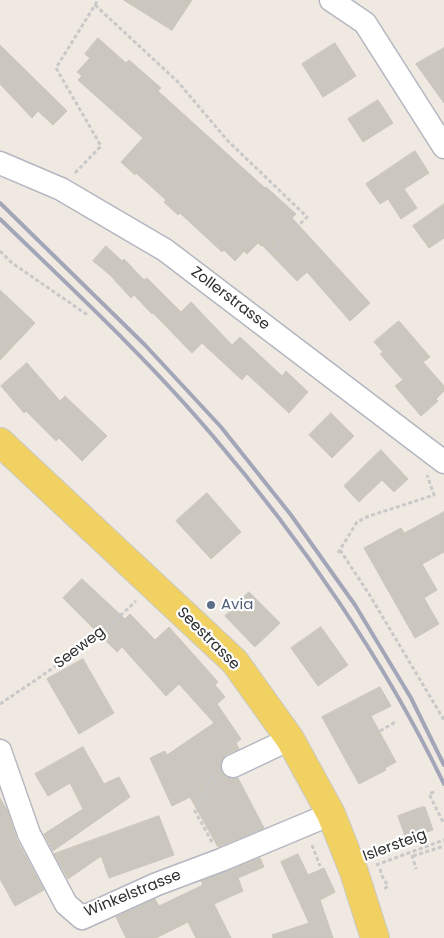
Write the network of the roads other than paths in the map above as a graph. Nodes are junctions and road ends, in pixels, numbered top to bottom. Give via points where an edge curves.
1 (331, 0) edge
2 (444, 147) edge
3 (0, 163) edge
4 (0, 442) edge
5 (442, 461) edge
6 (290, 740) junction
7 (0, 751) edge
8 (234, 766) road end
9 (331, 814) junction
10 (375, 938) edge

1 - 2 street via 365,23
3 - 5 street, Zollerstrasse via 62,189 165,250
4 - 6 main road, Seestrasse via 235,662
6 - 8 street
6 - 9 main road, Seestrasse
7 - 9 street, Winkelstrasse via 29,834 66,904 82,918
9 - 10 main road, Seestrasse

